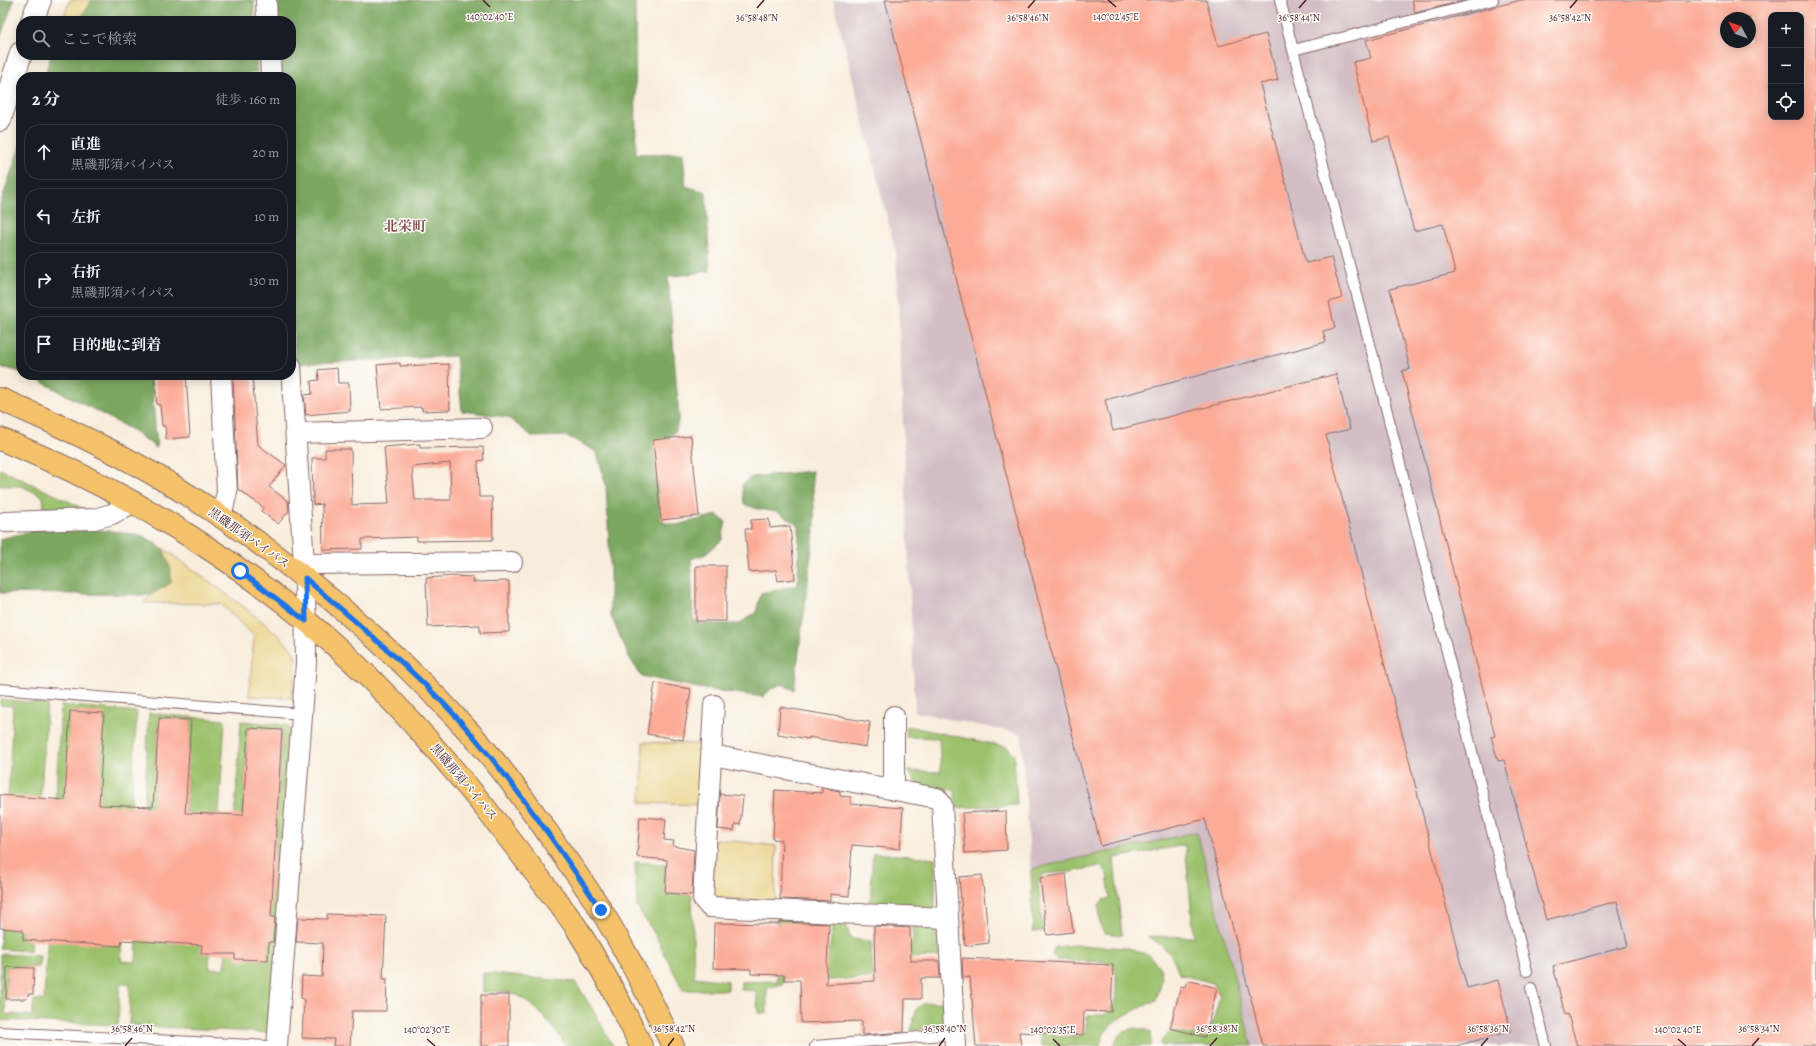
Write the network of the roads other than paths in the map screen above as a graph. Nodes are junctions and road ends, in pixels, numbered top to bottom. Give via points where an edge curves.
1 (40, 0) edge
2 (266, 0) edge
3 (1280, 0) edge
4 (1493, 0) edge
5 (34, 16) edge
6 (268, 16) edge
7 (1293, 50) junction
8 (19, 60) edge
9 (270, 60) edge
10 (271, 72) edge
11 (0, 120) edge
12 (221, 380) edge
13 (292, 380) edge
14 (0, 399) edge
15 (482, 428) dead end
16 (296, 433) junction
17 (0, 440) edge
18 (134, 502) junction
19 (221, 517) junction
20 (5, 522) dead end
21 (512, 562) dead end
22 (305, 571) junction
23 (306, 621) junction
24 (0, 689) edge
25 (714, 705) dead end
26 (302, 714) junction
27 (894, 716) dead end
28 (712, 755) junction
29 (894, 790) junction
30 (947, 918) junction
31 (1527, 971) dead end
32 (1531, 988) dead end
33 (0, 1032) edge
34 (955, 1040) edge
35 (269, 1046) edge
36 (277, 1046) edge
37 (641, 1046) edge
38 (673, 1046) edge
39 (815, 1046) edge
40 (1546, 1046) edge

1 - 5 street
2 - 6 street
3 - 7 lane
4 - 7 lane
7 - 31 lane via 1373,356
8 - 11 street
9 - 10 street
12 - 19 street via 227,492
13 - 16 street
14 - 19 main road, 黒磯那須バイパス via 120,456 179,489
15 - 16 street
16 - 22 street
17 - 18 main road, 黒磯那須バイパス
18 - 20 street via 112,514 94,519
18 - 23 main road, 黒磯那須バイパス via 205,546
19 - 22 main road, 黒磯那須バイパス
21 - 22 street
22 - 23 street
22 - 38 main road, 黒磯那須バイパス via 432,693 475,738 526,802 601,910 650,998
23 - 26 street
23 - 37 main road, 黒磯那須バイパス via 398,706 439,751 502,829 575,926 625,1012
24 - 26 lane
25 - 28 street
26 - 36 street
27 - 29 street
28 - 29 street
28 - 30 street via 703,899 710,907
29 - 30 street via 937,798 942,806
30 - 34 street
32 - 40 lane
33 - 35 lane
34 - 39 lane

